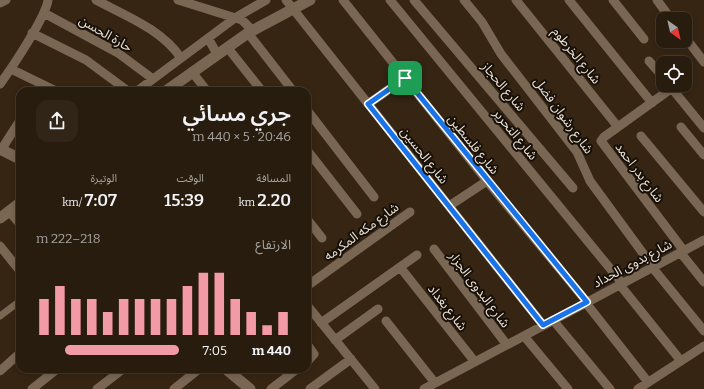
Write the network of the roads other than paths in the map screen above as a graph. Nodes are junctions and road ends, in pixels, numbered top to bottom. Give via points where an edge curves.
1 (6, 0) edge
2 (48, 0) edge
3 (96, 0) edge
4 (178, 0) edge
5 (266, 0) edge
6 (286, 0) edge
7 (310, 0) edge
8 (342, 0) edge
9 (390, 0) edge
10 (414, 0) edge
11 (464, 0) edge
12 (516, 0) edge
13 (569, 0) edge
14 (613, 0) edge
15 (657, 0) edge
16 (0, 2) edge
17 (293, 9) junction
18 (666, 12) edge
19 (44, 13) junction
20 (235, 18) junction
21 (250, 32) junction
22 (32, 33) junction
23 (208, 38) junction
24 (644, 39) dead end
25 (692, 46) edge
26 (227, 47) junction
27 (217, 54) junction
28 (181, 58) junction
29 (649, 60) dead end
30 (704, 62) edge
31 (11, 69) junction
32 (656, 69) edge
33 (192, 72) junction
34 (405, 78) junction
35 (153, 79) junction
36 (0, 84) edge
37 (48, 87) edge
38 (123, 87) edge
39 (142, 87) edge
40 (171, 87) edge
41 (204, 87) edge
42 (259, 87) edge
43 (290, 87) edge
44 (664, 92) edge
45 (674, 92) edge
46 (652, 103) junction
47 (368, 104) junction
48 (311, 115) edge
49 (16, 126) edge
50 (618, 127) junction
51 (680, 127) dead end
52 (704, 128) edge
53 (641, 136) dead end
54 (0, 149) edge
55 (704, 154) edge
56 (311, 155) edge
57 (16, 157) edge
58 (487, 181) junction
59 (573, 188) dead end
60 (374, 197) dead end
61 (16, 206) edge
62 (449, 206) junction
63 (9, 211) junction
64 (410, 212) dead end
65 (704, 212) edge
66 (357, 214) dead end
67 (0, 218) edge
68 (16, 219) edge
69 (311, 224) edge
70 (322, 238) dead end
71 (704, 240) edge
72 (0, 246) edge
73 (434, 249) dead end
74 (682, 252) junction
75 (417, 255) dead end
76 (16, 266) edge
77 (400, 267) junction
78 (653, 267) junction
79 (704, 282) edge
80 (311, 283) edge
81 (621, 284) junction
82 (587, 302) junction
83 (16, 304) edge
84 (378, 309) dead end
85 (311, 310) edge
86 (0, 316) edge
87 (554, 320) junction
88 (386, 321) dead end
89 (322, 323) junction
90 (543, 325) junction
91 (704, 331) edge
92 (524, 336) junction
93 (335, 340) junction
94 (507, 345) junction
95 (704, 346) edge
96 (16, 357) edge
97 (351, 359) junction
98 (681, 361) junction
99 (475, 362) junction
100 (0, 371) edge
101 (51, 373) edge
102 (118, 373) edge
103 (194, 373) edge
104 (231, 373) edge
105 (292, 373) edge
106 (648, 382) junction
107 (435, 383) junction
108 (32, 389) edge
109 (97, 389) edge
110 (174, 389) edge
111 (250, 389) edge
112 (270, 389) edge
113 (310, 389) edge
114 (375, 389) edge
115 (424, 389) edge
116 (568, 389) edge
117 (610, 389) edge
118 (638, 389) edge

1 - 16 street
2 - 19 street
3 - 28 street via 155,32 170,44
4 - 20 street
5 - 20 street
6 - 17 street, شارع الحسين
7 - 17 street
8 - 34 street, شارع فلسطين
9 - 81 street, شارع التحرير
10 - 59 street, شارع الحجاز
11 - 78 street, شارع رشوان فضل via 482,22 501,54 577,152 590,181
12 - 50 street, شارع الخرطوم
13 - 46 street
14 - 24 street
15 - 18 street
17 - 21 street
17 - 47 street, شارع الحسين
19 - 22 street
19 - 35 street, حارة الحسن via 112,50
20 - 21 street via 248,24
20 - 23 street
21 - 26 street
21 - 43 street
22 - 31 street
22 - 38 street via 86,60
23 - 27 street
23 - 28 street
25 - 30 street
26 - 27 street
26 - 42 street
27 - 33 street
28 - 35 street
29 - 32 street
31 - 36 street
31 - 37 street
33 - 40 street
33 - 41 street
34 - 47 street
34 - 58 street, شارع فلسطين
35 - 39 street
44 - 46 street, شارع بدر احمد
45 - 52 street
46 - 50 street, شارع بدر احمد
47 - 62 street, شارع الحسين
48 - 60 street
49 - 54 street
50 - 74 street, شارع بدر احمد via 602,139 602,144
51 - 55 street
53 - 65 street
54 - 57 street
56 - 66 street
58 - 62 street
58 - 82 street, شارع فلسطين
61 - 63 street
62 - 90 street, شارع الحسين
63 - 67 street
63 - 68 street
64 - 80 street, شارع مكه المكرمه
69 - 70 street
71 - 74 street, شارع بدوى الحداد
72 - 76 street
73 - 94 street, شارع البدوى الجزار
74 - 78 street, شارع بدوى الحداد
74 - 79 street
75 - 77 street
77 - 89 street
77 - 99 street, شارع بغداد
78 - 81 street, شارع بدوى الحداد
78 - 91 street, شارع رشوان فضل
81 - 82 street, شارع بدوى الحداد
81 - 98 street, شارع التحرير
82 - 87 street, شارع بدوى الحداد
82 - 106 street, شارع فلسطين
83 - 86 street
84 - 93 street
85 - 89 street
87 - 90 street, شارع بدوى الحداد
87 - 117 street
88 - 107 street
89 - 93 street
90 - 92 street, شارع بدوى الحداد
92 - 94 street, شارع بدوى الحداد
92 - 116 street
93 - 97 street
94 - 99 street, شارع بدوى الحداد
95 - 98 street
96 - 100 street
97 - 113 street
97 - 114 street
98 - 106 street
99 - 107 street, شارع بدوى الحداد
101 - 108 street
102 - 109 street
103 - 110 street
104 - 111 street
105 - 112 street
106 - 118 street
107 - 115 street, شارع بدوى الحداد

